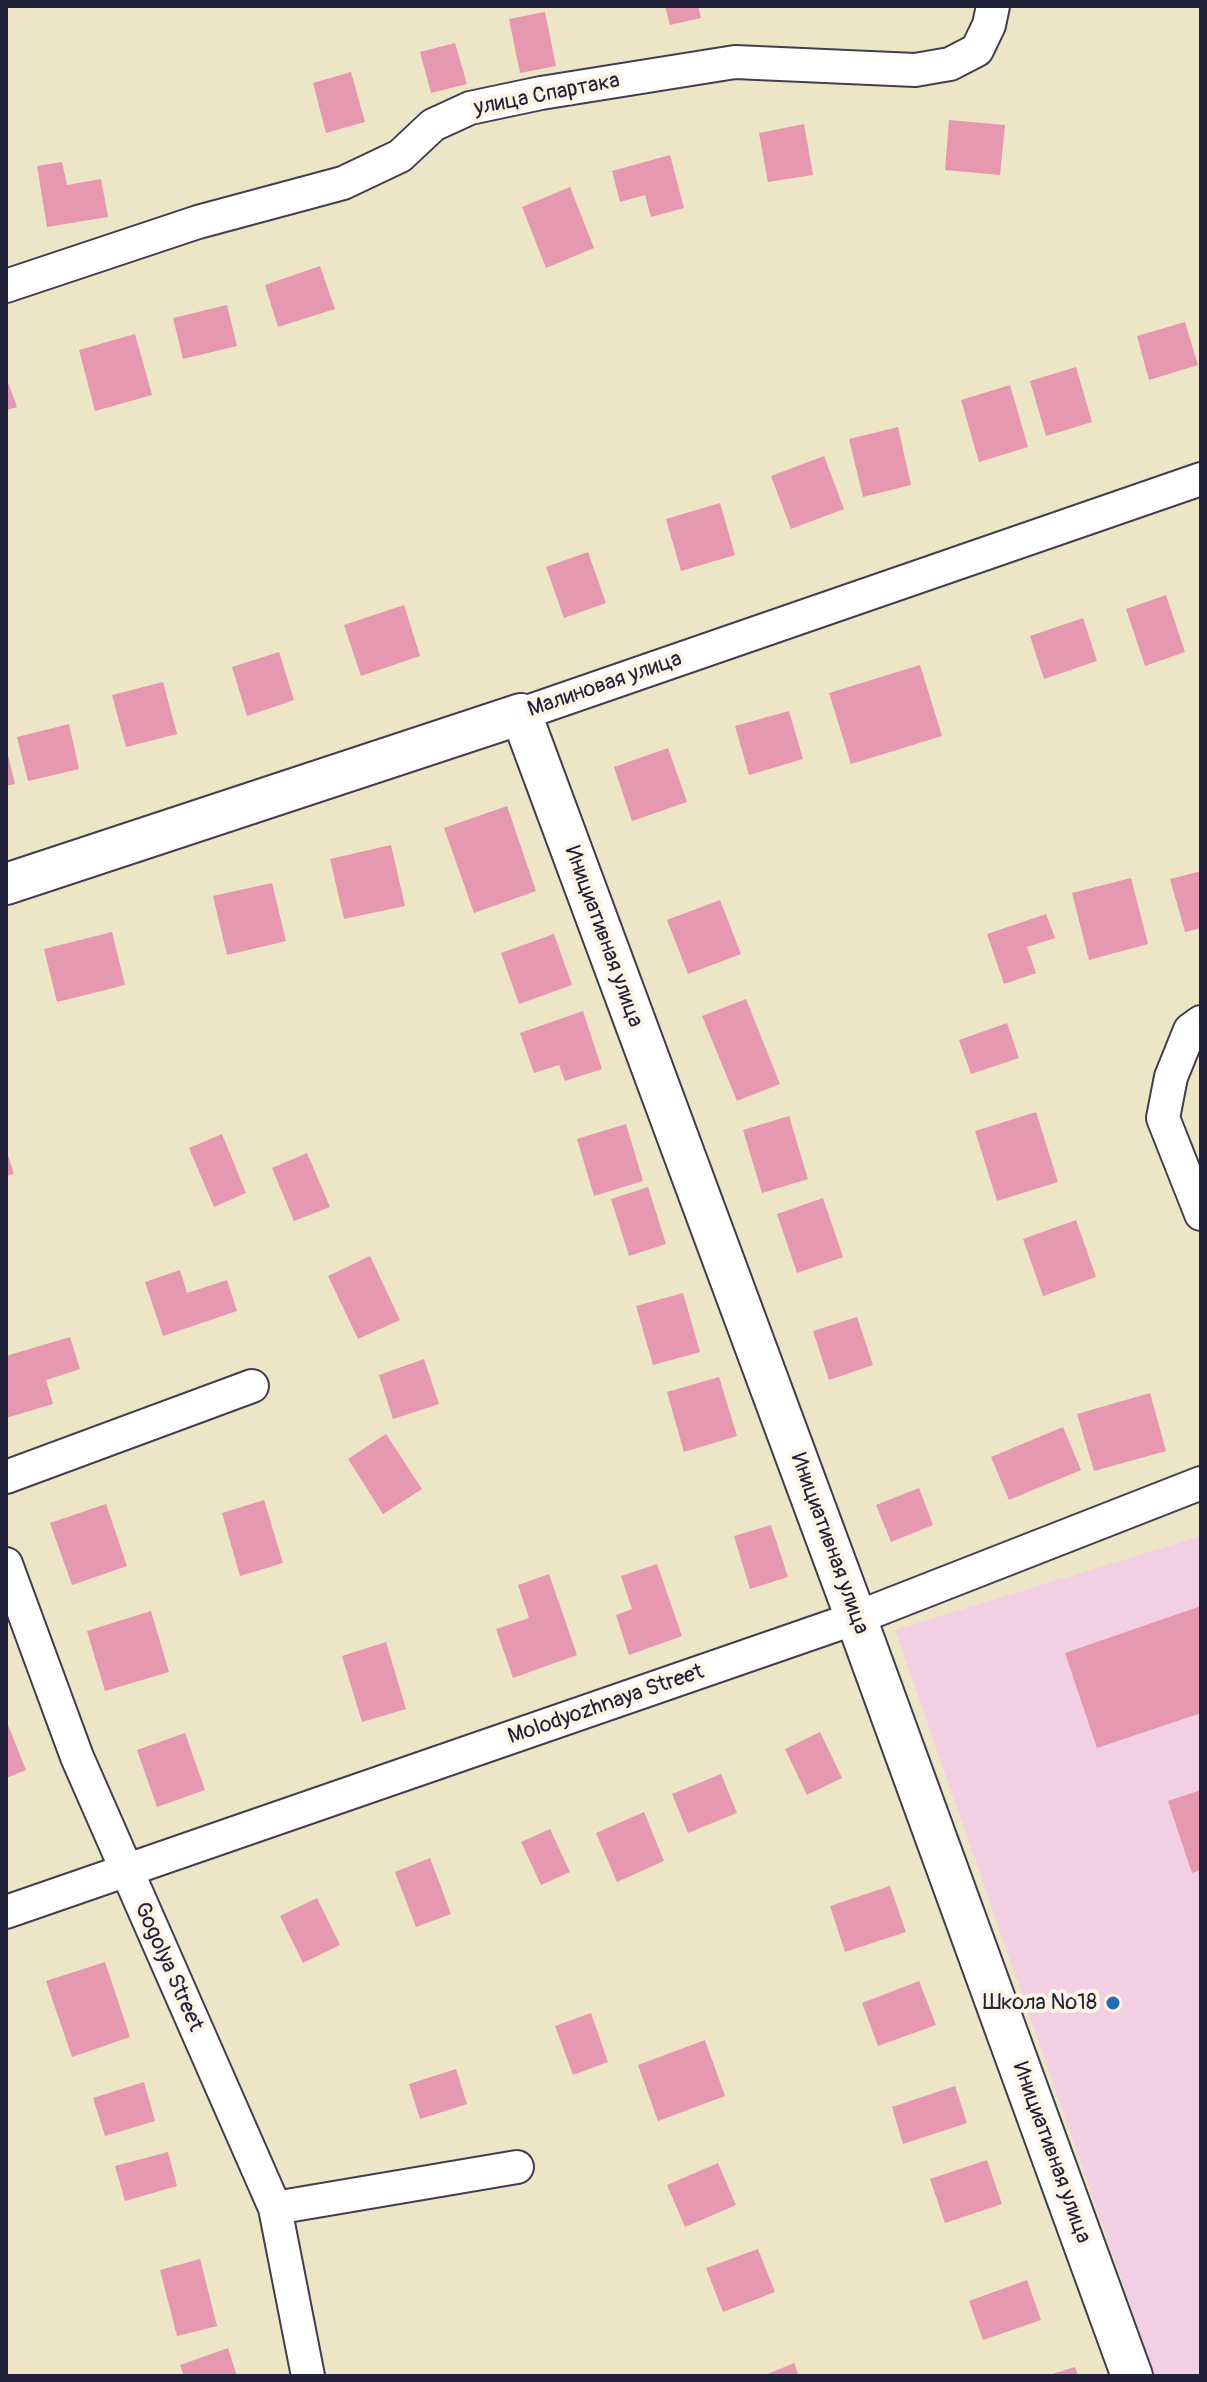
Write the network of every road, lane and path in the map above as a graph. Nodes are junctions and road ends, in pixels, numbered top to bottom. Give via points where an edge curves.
1 (993, 6) edge
2 (6, 286) edge
3 (1201, 479) edge
4 (521, 714) junction
5 (6, 884) edge
6 (1201, 1022) edge
7 (1201, 1214) edge
8 (252, 1386) dead end
9 (6, 1477) edge
10 (1201, 1483) edge
11 (6, 1564) edge
12 (856, 1618) junction
13 (126, 1872) junction
14 (6, 1912) edge
15 (517, 2167) dead end
16 (275, 2208) junction
17 (308, 2376) edge
18 (1132, 2376) edge

1 - 2 street, улица Спартака via 977,50 950,64 915,70 735,62 470,108 433,125 400,156 343,183 198,222
3 - 4 street, Малиновая улица
4 - 5 street, Малиновая улица
4 - 12 street, Инициативная улица
6 - 7 street via 1190,1030 1171,1077 1163,1118
8 - 9 street
10 - 12 street, Molodyozhnaya Street
11 - 13 street, Gogolya Street
12 - 13 street, Molodyozhnaya Street
12 - 18 street, Инициативная улица
13 - 14 street, Molodyozhnaya Street
13 - 16 street, Gogolya Street
15 - 16 street
16 - 17 street, Gogolya Street

